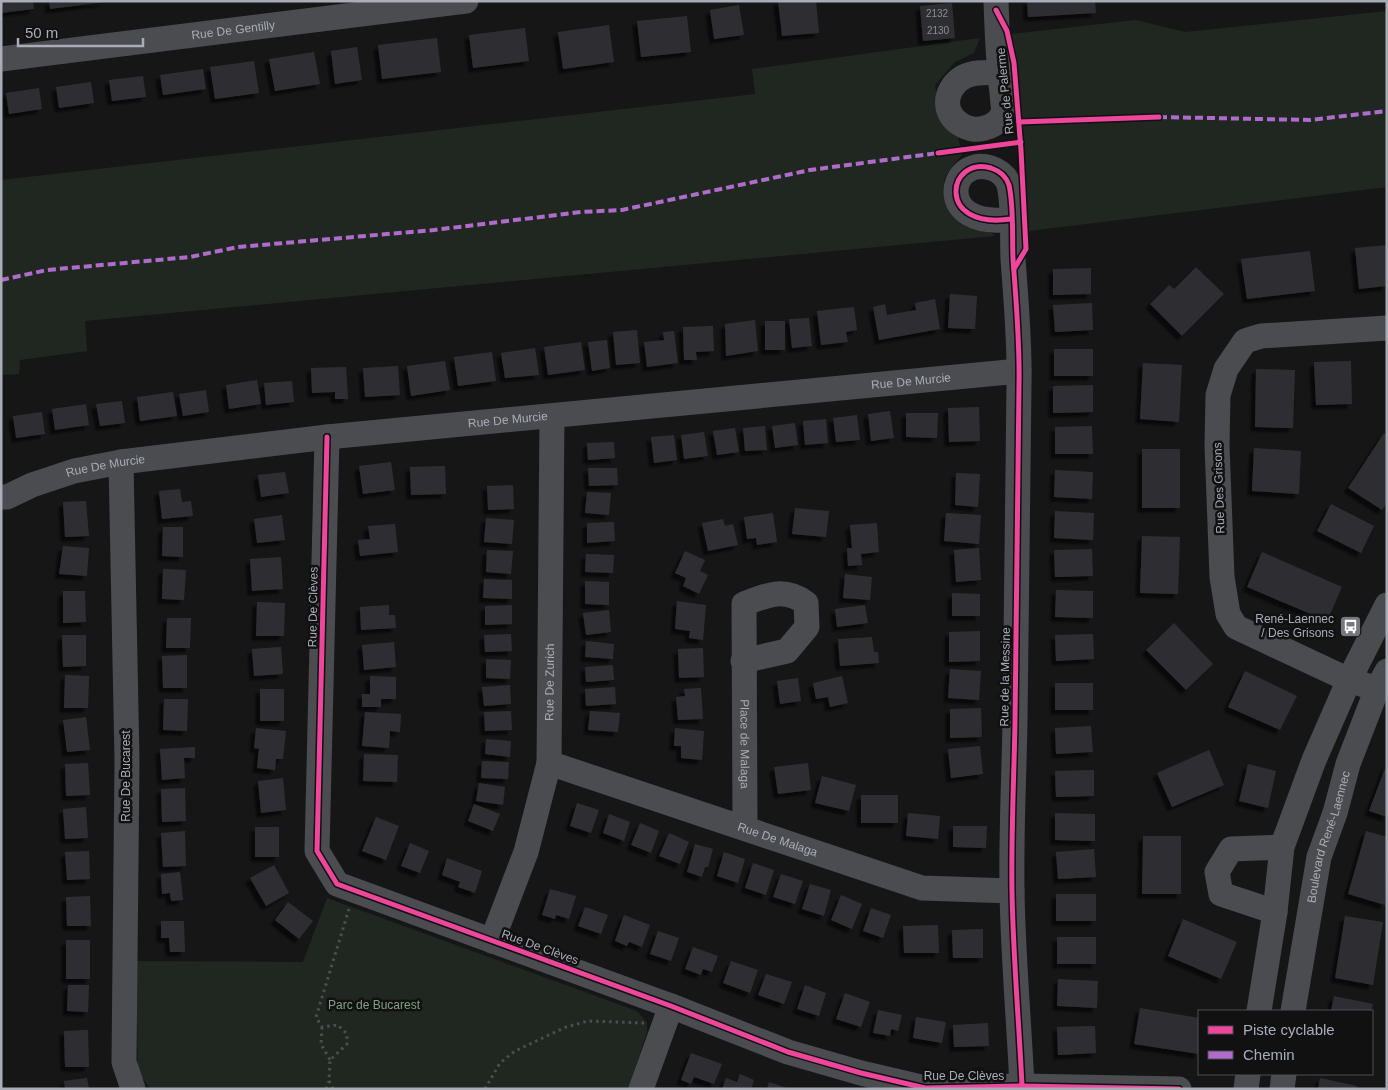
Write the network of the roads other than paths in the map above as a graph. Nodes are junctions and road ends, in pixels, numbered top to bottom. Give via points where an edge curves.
1 (466, 1) edge
2 (996, 1) edge
3 (1, 59) edge
4 (999, 72) dead end
5 (1011, 219) dead end
6 (1387, 328) edge
7 (1019, 371) junction
8 (552, 416) junction
9 (327, 437) junction
10 (121, 462) junction
11 (1, 497) edge
12 (1387, 605) edge
13 (743, 661) dead end
14 (1349, 680) junction
15 (1382, 680) edge
16 (549, 762) junction
17 (745, 826) junction
18 (1282, 847) junction
19 (1012, 891) junction
20 (1275, 912) junction
21 (492, 940) junction
22 (1258, 1010) edge
23 (1293, 1010) edge
24 (668, 1016) junction
25 (1248, 1075) edge
26 (1284, 1075) edge
27 (1022, 1086) junction
28 (133, 1089) edge
29 (641, 1089) edge
30 (1179, 1089) edge
31 (1246, 1089) edge
32 (1282, 1089) edge

1 - 3 street, Rue De Gentilly
2 - 4 street, Rue de Palerme
5 - 7 street, Rue de la Messine
6 - 14 street, Rue Des Grisons via 1261,336 1245,341 1226,369 1218,395 1222,577 1228,614 1236,627
7 - 8 street, Rue De Murcie
7 - 19 street, Rue de la Messine
8 - 9 street, Rue De Murcie
8 - 16 street, Rue De Zurich
9 - 10 street, Rue De Murcie
9 - 21 street, Rue De Clèves via 318,851 337,884
10 - 11 street, Rue De Murcie via 74,471
10 - 28 street, Rue De Bucarest via 127,760 124,1062
12 - 14 street
13 - 17 street, Place de Malaga
14 - 15 street, Rue Des Grisons
14 - 18 street via 1314,760
15 - 23 street, Boulevard René-Laennec via 1348,764 1319,857
16 - 17 street, Rue De Malaga
16 - 21 street, Rue De Zurich via 526,852
17 - 19 street, Rue De Malaga via 922,888
18 - 20 street
18 - 20 street via 1230,849 1216,872 1221,894
19 - 27 street, Rue de la Messine
20 - 22 street
21 - 24 street, Rue De Clèves
24 - 27 street, Rue De Clèves via 861,1073 925,1088
24 - 29 street
25 - 31 street
26 - 32 street
27 - 30 street, Rue De Clèves

